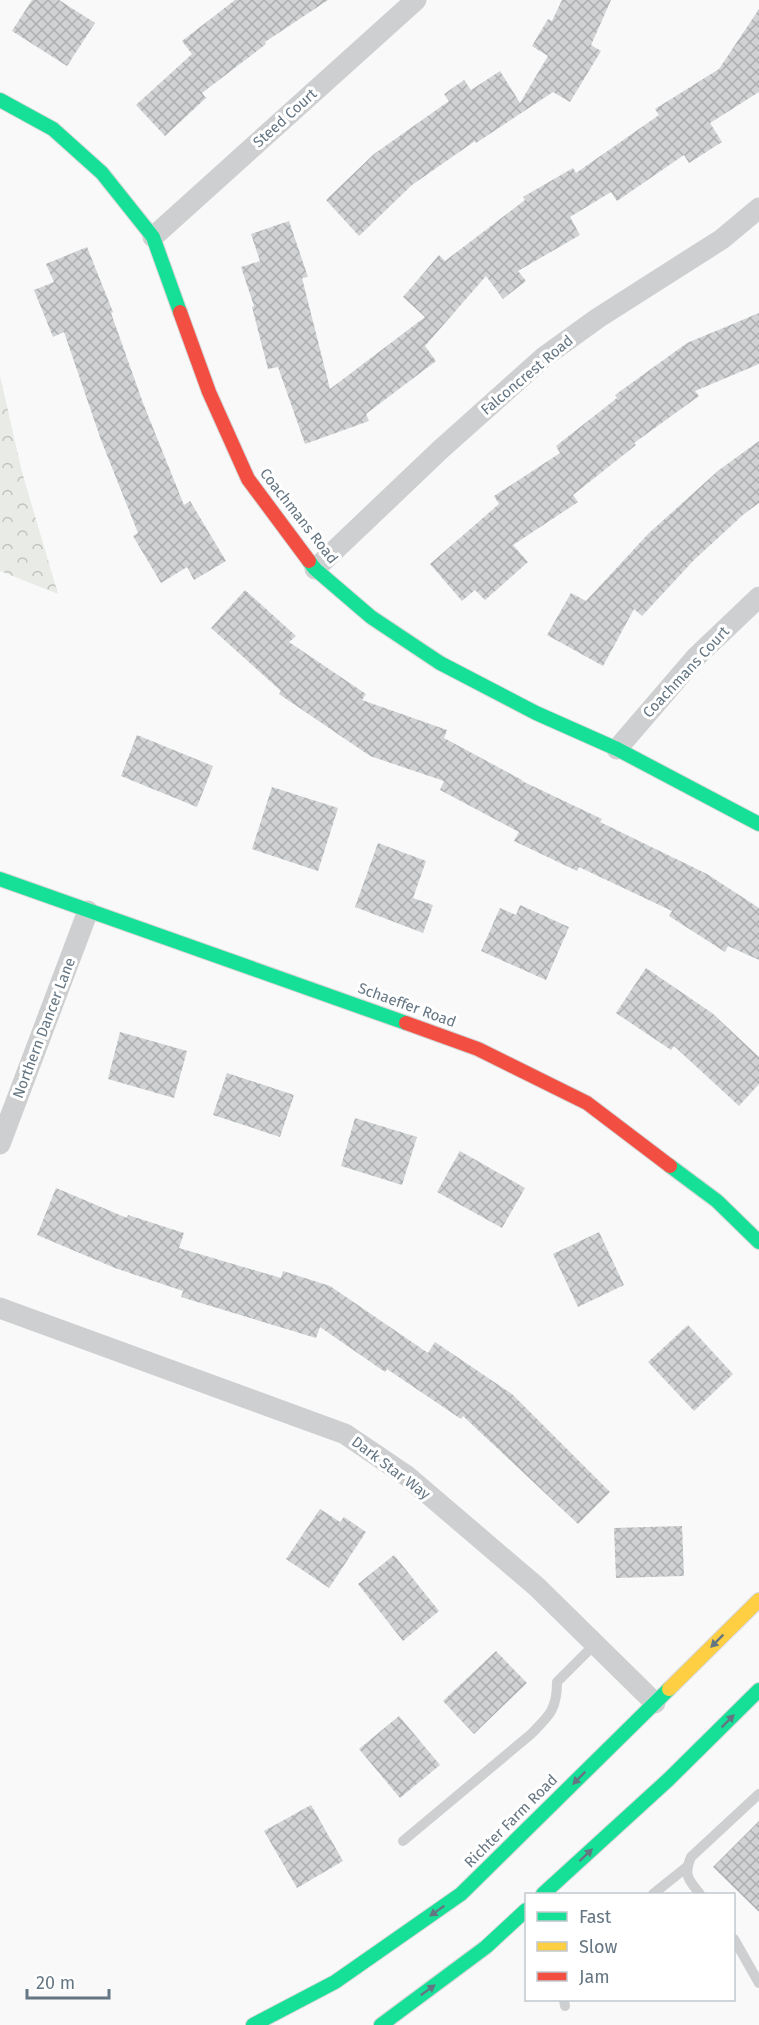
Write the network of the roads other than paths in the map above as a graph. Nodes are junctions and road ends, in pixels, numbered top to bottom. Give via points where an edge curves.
1 (416, 0) edge
2 (0, 100) edge
3 (759, 208) edge
4 (153, 237) junction
5 (315, 569) junction
6 (759, 597) edge
7 (617, 749) junction
8 (759, 824) edge
9 (0, 879) edge
10 (88, 911) junction
11 (0, 1144) edge
12 (759, 1242) edge
13 (0, 1308) edge
14 (759, 1600) edge
15 (595, 1644) junction
16 (759, 1690) edge
17 (655, 1703) junction
18 (759, 1794) edge
19 (403, 1841) dead end
20 (688, 1866) junction
21 (544, 1893) edge
22 (654, 1893) edge
23 (699, 1893) edge
24 (525, 1911) edge
25 (735, 1941) edge
26 (759, 1983) edge
27 (256, 2024) edge
28 (381, 2025) edge

1 - 4 street, Steed Court
2 - 4 street, Coachmans Road via 61,136 102,173
3 - 5 street, Falconcrest Road via 722,239 544,357
4 - 5 street, Coachmans Road via 209,392 248,478
5 - 7 street, Coachmans Road via 371,617 440,663 536,713
6 - 7 street, Coachmans Court via 696,657
7 - 8 street, Coachmans Road
9 - 10 street, Schaeffer Road
10 - 11 street, Northern Dancer Lane
10 - 12 street, Schaeffer Road via 478,1048 587,1103 717,1201
13 - 15 street, Dark Star Way via 345,1434 407,1476 537,1587
14 -> 17 street, Richter Farm Road
15 - 17 street, Dark Star Way
15 - 19 lane via 557,1682 557,1701 549,1716
21 -> 16 street
17 -> 27 street, Richter Farm Road via 461,1894 335,1982
18 - 20 lane via 691,1857
20 - 22 lane
20 - 23 lane via 687,1878
28 -> 24 street via 486,1947
25 - 26 lane

